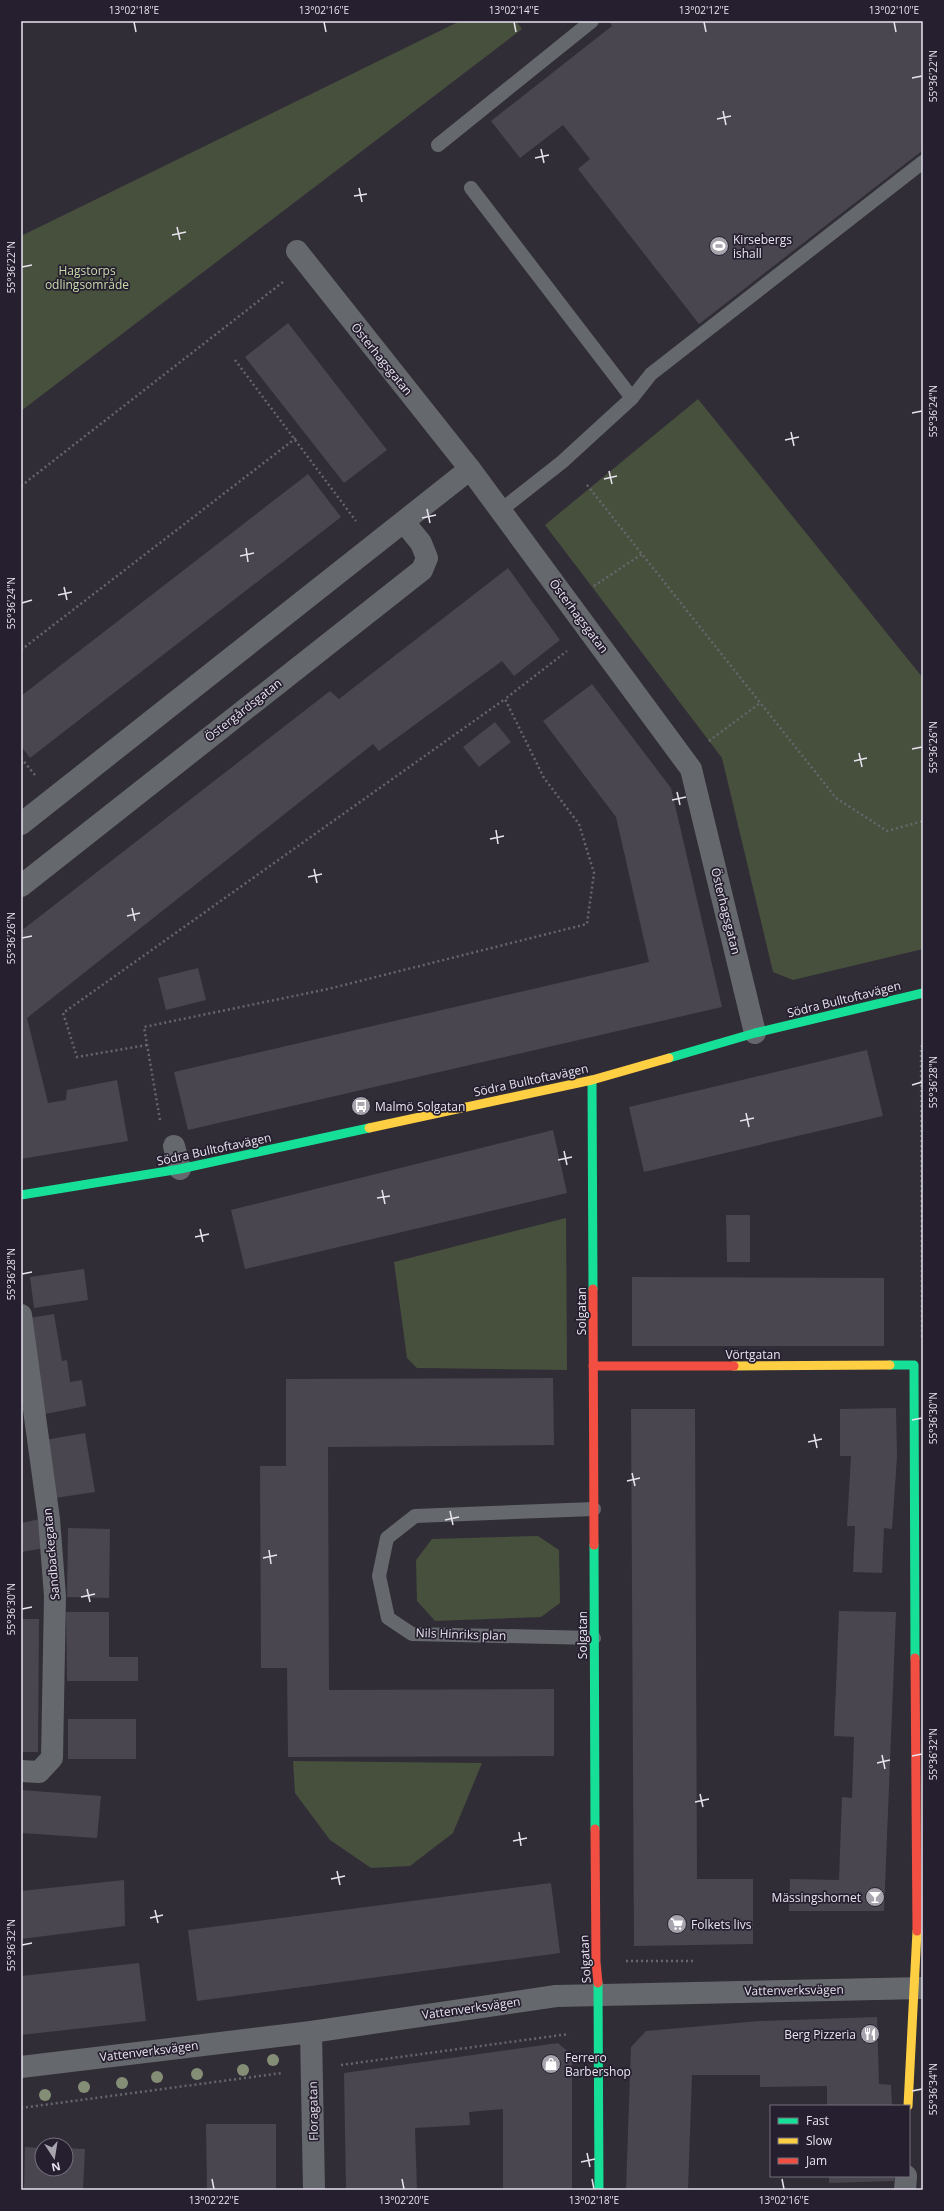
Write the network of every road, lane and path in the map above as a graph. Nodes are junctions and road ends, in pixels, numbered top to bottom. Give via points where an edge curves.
1 (592, 21) edge
2 (438, 145) dead end
3 (923, 162) edge
4 (471, 188) dead end
5 (296, 251) dead end
6 (284, 282) dead end
7 (235, 360) dead end
8 (632, 398) junction
9 (296, 438) junction
10 (470, 469) junction
11 (587, 485) dead end
12 (21, 486) edge
13 (501, 510) junction
14 (357, 521) dead end
15 (404, 522) junction
16 (642, 554) junction
17 (590, 589) dead end
18 (592, 632) junction
19 (21, 650) edge
20 (505, 699) junction
21 (760, 703) junction
22 (709, 741) dead end
23 (21, 758) edge
24 (38, 779) dead end
25 (923, 821) edge
26 (21, 824) edge
27 (21, 886) edge
28 (923, 993) edge
29 (756, 1033) junction
30 (923, 1043) edge
31 (147, 1045) junction
32 (592, 1080) junction
33 (161, 1126) dead end
34 (174, 1146) dead end
35 (180, 1169) junction
36 (21, 1195) edge
37 (22, 1314) edge
38 (923, 1341) edge
39 (593, 1366) junction
40 (594, 1510) junction
41 (919, 1631) edge
42 (594, 1638) junction
43 (21, 1771) edge
44 (918, 1988) edge
45 (599, 1995) junction
46 (311, 2032) junction
47 (560, 2035) dead end
48 (339, 2066) dead end
49 (21, 2067) edge
50 (284, 2073) dead end
51 (908, 2105) edge
52 (21, 2108) edge
53 (906, 2177) edge
54 (314, 2190) edge
55 (599, 2190) edge
56 (906, 2190) edge

1 - 2 lane
3 - 8 lane via 651,374
4 - 8 lane
5 - 10 street, Österhagsgatan
6 - 12 path
7 - 9 path
8 - 13 lane via 562,462
9 - 14 path
9 - 19 path
10 - 13 street, Österhagsgatan
10 - 15 street
11 - 16 path
13 - 18 street, Österhagsgatan
15 - 26 street
15 - 27 street, Östergårdsgatan via 421,543 427,558 422,570
16 - 17 path
16 - 21 path
18 - 20 path
18 - 29 street, Österhagsgatan via 691,769
20 - 31 path via 63,1013 77,1057
20 - 31 path via 544,778 579,824 594,873 587,924 328,989 144,1027
21 - 22 path
21 - 25 path via 836,798 888,831
23 - 24 path
28 - 29 street, Södra Bulltoftavägen
29 - 32 street, Södra Bulltoftavägen
30 - 38 path
31 - 33 path
32 - 35 street, Södra Bulltoftavägen
32 - 39 street, Solgatan
34 - 35 street
35 - 36 street, Södra Bulltoftavägen
37 - 43 street, Sandbackegatan via 55,1596 52,1758 39,1772
39 - 40 street, Solgatan
39 - 41 street, Vörtgatan via 914,1365
40 - 42 street, Solgatan
40 - 42 lane, Nils Hinriks plan via 414,1516 387,1538 379,1576 388,1618 412,1634
41 - 44 street
42 - 45 street, Solgatan via 596,1962
44 - 45 street, Vattenverksvägen
44 - 51 street
45 - 46 street, Vattenverksvägen via 556,1996
45 - 55 street, Solgatan
46 - 49 street, Vattenverksvägen
46 - 54 street, Floragatan
47 - 48 path
50 - 52 path
53 - 56 street

